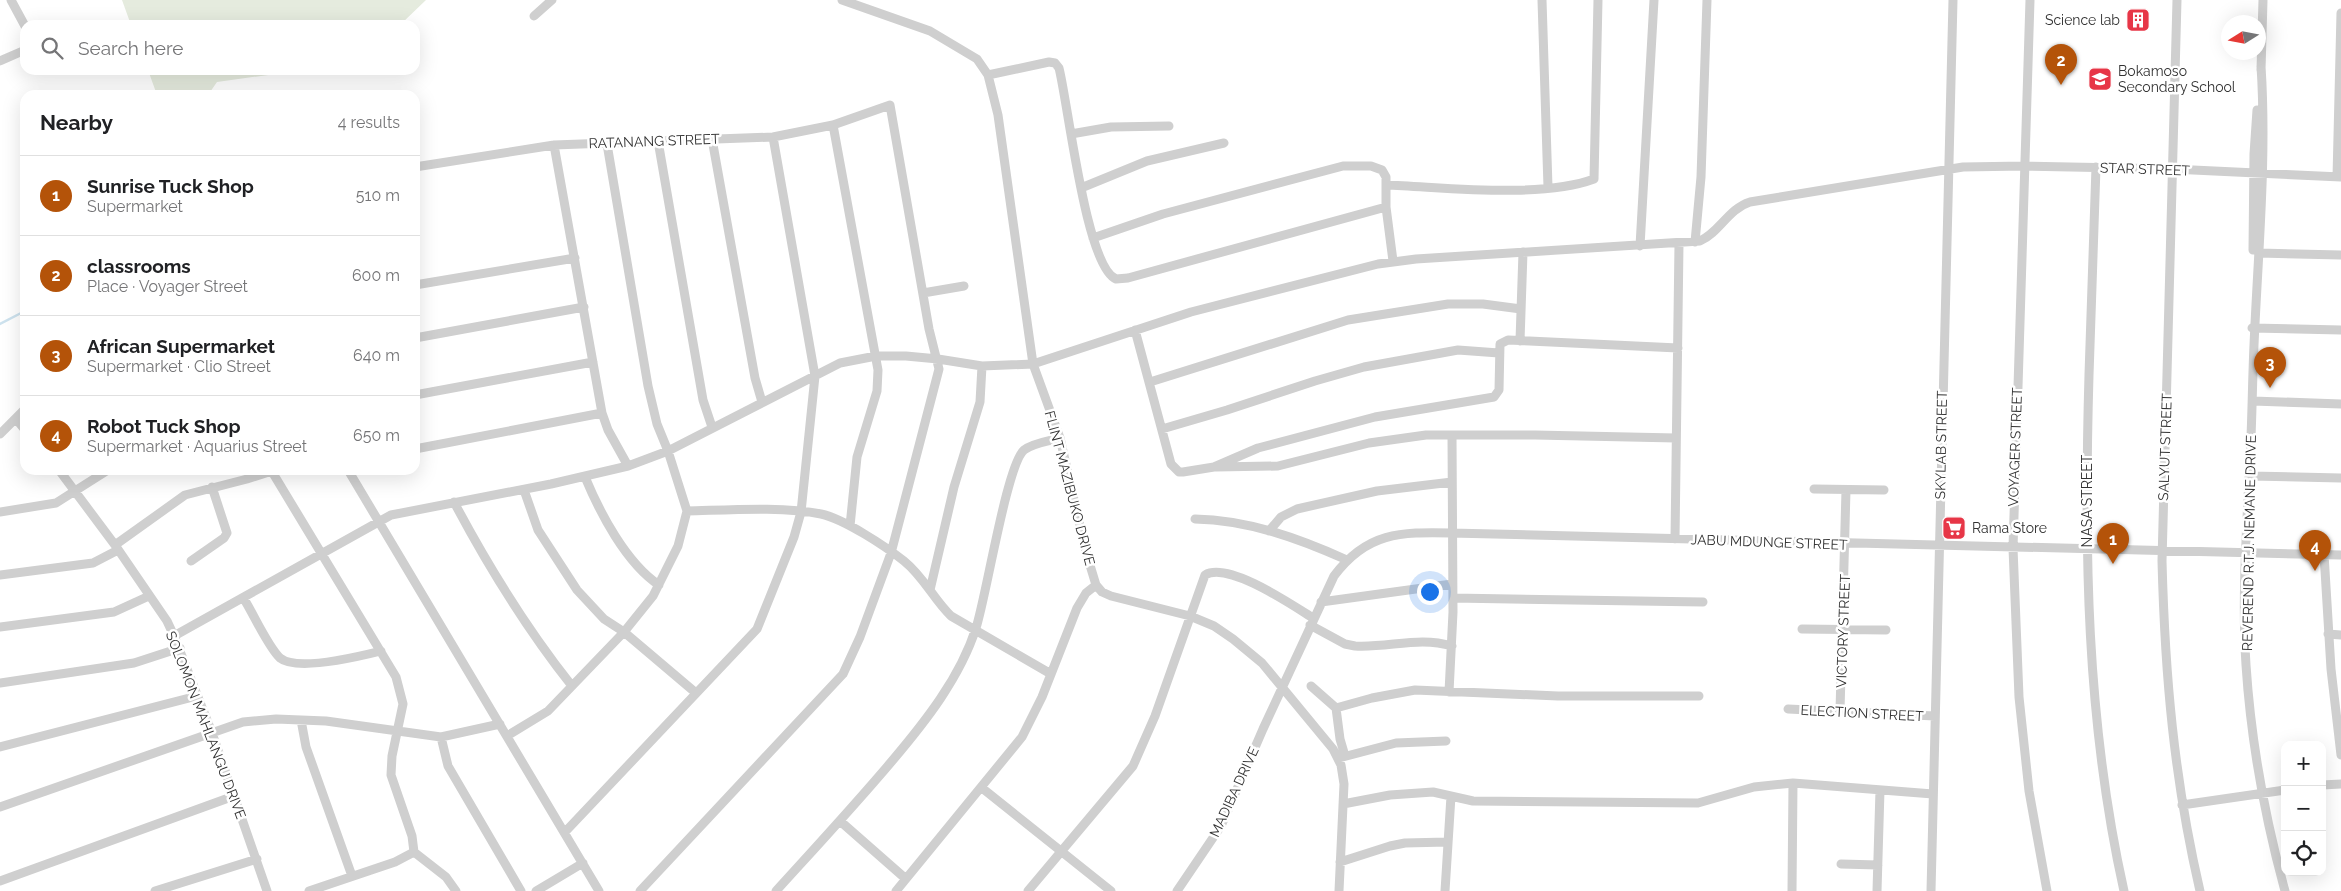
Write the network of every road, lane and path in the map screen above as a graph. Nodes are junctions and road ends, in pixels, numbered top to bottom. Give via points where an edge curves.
1 (12, 0) edge
2 (552, 0) edge
3 (842, 0) edge
4 (1542, 0) edge
5 (1598, 0) edge
6 (1654, 0) edge
7 (1707, 0) edge
8 (1953, 0) edge
9 (2030, 0) edge
10 (2177, 0) edge
11 (2263, 0) edge
12 (2341, 13) edge
13 (534, 16) dead end
14 (22, 20) edge
15 (20, 52) edge
16 (0, 61) edge
17 (988, 75) junction
18 (833, 125) junction
19 (1169, 126) dead end
20 (1071, 134) junction
21 (773, 137) junction
22 (712, 139) junction
23 (658, 141) junction
24 (1224, 143) dead end
25 (607, 144) junction
26 (554, 145) junction
27 (420, 166) edge
28 (2024, 166) junction
29 (2096, 167) junction
30 (1948, 168) junction
31 (2172, 169) junction
32 (2258, 174) junction
33 (2339, 177) edge
34 (1386, 185) junction
35 (1081, 188) junction
36 (1548, 188) junction
37 (1386, 207) junction
38 (1093, 238) junction
39 (1696, 242) junction
40 (1678, 244) junction
41 (1640, 246) junction
42 (1523, 252) junction
43 (2259, 253) junction
44 (2341, 256) edge
45 (575, 258) junction
46 (1393, 261) junction
47 (420, 284) edge
48 (964, 286) dead end
49 (923, 293) junction
50 (584, 307) junction
51 (1521, 309) junction
52 (2254, 328) junction
53 (1135, 330) junction
54 (2341, 330) edge
55 (420, 337) edge
56 (1520, 341) junction
57 (1678, 348) junction
58 (1499, 352) junction
59 (876, 356) junction
60 (938, 359) junction
61 (593, 362) junction
62 (1033, 364) junction
63 (982, 366) junction
64 (815, 376) junction
65 (1150, 382) junction
66 (420, 394) edge
67 (2253, 401) junction
68 (762, 402) junction
69 (2341, 404) edge
70 (602, 413) junction
71 (20, 415) edge
72 (16, 419) junction
73 (20, 424) edge
74 (712, 427) junction
75 (1162, 429) junction
76 (0, 434) edge
77 (1452, 435) junction
78 (1060, 438) junction
79 (1676, 438) junction
80 (420, 447) edge
81 (668, 451) junction
82 (628, 466) junction
83 (1214, 467) junction
84 (62, 475) edge
85 (100, 475) edge
86 (260, 475) edge
87 (275, 475) edge
88 (351, 475) edge
89 (2250, 476) junction
90 (586, 477) junction
91 (2341, 478) edge
92 (1452, 482) junction
93 (212, 487) junction
94 (1814, 489) dead end
95 (524, 490) junction
96 (1846, 490) junction
97 (1884, 490) dead end
98 (76, 491) junction
99 (454, 502) junction
100 (687, 511) junction
101 (0, 512) edge
102 (801, 512) junction
103 (1195, 519) dead end
104 (380, 521) junction
105 (850, 526) junction
106 (1269, 531) junction
107 (1452, 533) junction
108 (1675, 539) junction
109 (1845, 544) junction
110 (1939, 546) junction
111 (116, 547) junction
112 (2013, 548) junction
113 (2086, 550) junction
114 (2162, 551) junction
115 (322, 553) junction
116 (891, 553) junction
117 (2246, 553) junction
118 (2324, 554) junction
119 (2341, 555) edge
120 (1347, 560) junction
121 (191, 561) dead end
122 (0, 575) edge
123 (1452, 584) junction
124 (659, 585) junction
125 (1096, 585) junction
126 (930, 590) junction
127 (150, 596) junction
128 (244, 598) junction
129 (1453, 598) junction
130 (1321, 602) junction
131 (1703, 602) dead end
132 (1190, 616) junction
133 (1312, 621) junction
134 (0, 627) edge
135 (976, 629) junction
136 (1802, 629) dead end
137 (1843, 629) junction
138 (1886, 630) dead end
139 (624, 632) junction
140 (2328, 634) junction
141 (2341, 635) edge
142 (174, 636) junction
143 (1452, 646) junction
144 (180, 648) junction
145 (381, 651) junction
146 (1051, 674) junction
147 (0, 684) edge
148 (572, 686) junction
149 (1311, 686) dead end
150 (1282, 687) junction
151 (1449, 692) junction
152 (696, 694) junction
153 (197, 696) junction
154 (1700, 696) dead end
155 (1336, 708) junction
156 (1788, 709) dead end
157 (2338, 710) edge
158 (1840, 711) junction
159 (1935, 716) junction
160 (302, 720) junction
161 (500, 724) junction
162 (398, 731) junction
163 (212, 733) junction
164 (507, 736) junction
165 (441, 737) junction
166 (1446, 741) dead end
167 (0, 748) edge
168 (2341, 755) edge
169 (1342, 757) junction
170 (1794, 783) junction
171 (2341, 784) edge
172 (2326, 785) edge
173 (982, 788) junction
174 (1880, 790) junction
175 (2281, 790) edge
176 (2263, 792) junction
177 (1933, 794) junction
178 (234, 796) junction
179 (1451, 796) junction
180 (1343, 804) junction
181 (2182, 805) junction
182 (0, 807) edge
183 (840, 821) junction
184 (565, 832) junction
185 (1446, 842) junction
186 (1062, 851) junction
187 (414, 852) junction
188 (257, 859) junction
189 (1340, 862) junction
190 (583, 863) junction
191 (1841, 864) dead end
192 (1878, 865) junction
193 (352, 876) junction
194 (906, 879) junction
195 (0, 881) edge
196 (156, 891) edge
197 (267, 891) edge
198 (310, 891) edge
199 (456, 891) edge
200 (521, 891) edge
201 (536, 891) edge
202 (599, 891) edge
203 (640, 891) edge
204 (776, 891) edge
205 (896, 891) edge
206 (1028, 891) edge
207 (1111, 891) edge
208 (1177, 891) edge
209 (1339, 891) edge
210 (1445, 891) edge
211 (1792, 891) edge
212 (1877, 891) edge
213 (1931, 891) edge
214 (2047, 891) edge
215 (2124, 891) edge
216 (2200, 891) edge
217 (2285, 891) edge

1 - 14 street
2 - 13 street
3 - 17 street, FLINT MAZIBUKO DRIVE via 930,31 973,56
4 - 36 street
5 - 36 street via 1596,175 1592,180
6 - 41 street
7 - 39 street
8 - 30 street, SKYLAB STREET
9 - 28 street, VOYAGER STREET
10 - 31 street, SALYUT STREET
11 - 32 street, REVEREND R.T.J. NEMANE DRIVE
12 - 33 street
15 - 16 street
17 - 20 street via 1041,63 1055,64 1059,68 1066,97
17 - 62 street, FLINT MAZIBUKO DRIVE via 998,116
18 - 21 street, RATANANG STREET
18 - 49 street, RATANANG STREET via 890,105
18 - 59 street
19 - 20 street via 1111,127
20 - 35 street
21 - 22 street, RATANANG STREET
21 - 64 street
22 - 23 street, RATANANG STREET
22 - 68 street
23 - 25 street, RATANANG STREET
23 - 74 street via 703,400
24 - 35 street via 1147,161
25 - 26 street, RATANANG STREET
25 - 81 street via 648,386 657,424
26 - 27 street, RATANANG STREET
26 - 45 street
28 - 29 street, STAR STREET
28 - 30 street, STAR STREET
28 - 112 street, VOYAGER STREET
29 - 31 street, STAR STREET
29 - 113 street, NASA STREET
30 - 39 street, STAR STREET via 1745,204 1729,214 1708,237
30 - 110 street, SKYLAB STREET
31 - 32 street, STAR STREET
31 - 114 street, SALYUT STREET
32 - 33 street, STAR STREET
32 - 43 street, REVEREND R.T.J. NEMANE DRIVE
32 - 52 street, REVEREND R.T.J. NEMANE DRIVE
34 - 36 street
34 - 37 street
34 - 38 street via 1385,174 1378,168 1343,166 1163,214
35 - 38 street
37 - 38 street via 1121,280 1109,274
37 - 46 street
39 - 40 street
40 - 41 street
40 - 57 street
41 - 42 street
42 - 46 street
42 - 51 street
43 - 44 street
43 - 52 street, REVEREND R.T.J. NEMANE DRIVE
45 - 47 street
45 - 50 street
46 - 53 street via 1285,287
48 - 49 street
49 - 60 street
50 - 55 street
50 - 61 street
51 - 56 street
51 - 65 street via 1448,304 1348,320
52 - 54 street
52 - 67 street, REVEREND R.T.J. NEMANE DRIVE
53 - 62 street
53 - 65 street
56 - 57 street
56 - 58 street via 1502,342
57 - 79 street
58 - 75 street via 1458,350 1355,369
58 - 83 street via 1499,390 1494,397 1408,410 1351,423 1258,448
59 - 60 street
59 - 64 street via 840,363
59 - 105 street via 876,391 857,456
60 - 63 street
60 - 116 street via 937,378
61 - 66 street
61 - 70 street
62 - 63 street
62 - 78 street, FLINT MAZIBUKO DRIVE
63 - 126 street via 980,402 954,487
64 - 68 street
64 - 102 street
65 - 75 street
67 - 69 street
67 - 89 street, REVEREND R.T.J. NEMANE DRIVE
68 - 74 street
70 - 80 street
70 - 82 street
71 - 72 street
72 - 73 street
72 - 76 street
74 - 81 street
75 - 83 street via 1174,469 1183,472
77 - 79 street
77 - 83 street via 1381,440 1278,466
77 - 92 street
78 - 125 street, FLINT MAZIBUKO DRIVE
78 - 135 street via 1029,447 1020,456 1001,519
79 - 108 street
81 - 82 street
81 - 100 street
82 - 90 street
84 - 98 street, SOLOMON MAHLANGU DRIVE
85 - 98 street
86 - 93 street
87 - 115 street
88 - 104 street
89 - 91 street
89 - 117 street, REVEREND R.T.J. NEMANE DRIVE
90 - 95 street
90 - 124 street via 597,506 630,556 646,576
92 - 106 street via 1377,491 1297,509 1281,517
92 - 107 street
93 - 111 street via 185,495
93 - 121 street via 227,533
94 - 96 street
95 - 99 street
95 - 139 street via 538,530 577,590 604,619
96 - 97 street
96 - 109 street, VICTORY STREET
98 - 101 street via 56,503
98 - 111 street, SOLOMON MAHLANGU DRIVE
99 - 104 street via 402,512
99 - 148 street via 496,580
100 - 102 street
100 - 124 street via 678,546
102 - 105 street via 821,514
102 - 152 street via 757,629
103 - 106 street via 1235,522
104 - 115 street
104 - 161 street
105 - 116 street
106 - 120 street
107 - 108 street, JABU MDUNGE STREET
107 - 120 street, JABU MDUNGE STREET via 1392,535 1371,543
107 - 123 street
108 - 109 street, JABU MDUNGE STREET
109 - 110 street, JABU MDUNGE STREET
109 - 137 street, VICTORY STREET
110 - 112 street, JABU MDUNGE STREET
110 - 159 street, SKYLAB STREET
111 - 122 street via 92,563
111 - 127 street, SOLOMON MAHLANGU DRIVE
112 - 113 street, JABU MDUNGE STREET
112 - 214 street, VOYAGER STREET via 2020,707 2029,791
113 - 114 street, JABU MDUNGE STREET
113 - 215 street, NASA STREET via 2100,757
114 - 117 street, JABU MDUNGE STREET
114 - 181 street, SALYUT STREET via 2167,686
115 - 128 street
115 - 145 street
116 - 126 street via 904,561
116 - 203 street via 860,637 842,674
117 - 118 street, JABU MDUNGE STREET
117 - 176 street, REVEREND R.T.J. NEMANE DRIVE via 2246,665
118 - 119 street, JABU MDUNGE STREET
118 - 140 street
120 - 130 street, JABU MDUNGE STREET via 1334,576
123 - 129 street
123 - 130 street
124 - 139 street
125 - 132 street via 1111,596
125 - 146 street via 1081,600
126 - 135 street via 952,616
127 - 134 street via 114,612
127 - 142 street, SOLOMON MAHLANGU DRIVE
128 - 142 street
128 - 145 street via 275,651 286,661 342,660
129 - 131 street
129 - 143 street
130 - 133 street, JABU MDUNGE STREET
132 - 133 street via 1202,580 1210,572 1217,572 1263,588
132 - 150 street via 1214,626 1233,639 1262,663
132 - 186 street via 1147,738 1133,766
133 - 143 street via 1345,644 1355,646 1421,640
133 - 150 street, JABU MDUNGE STREET
135 - 146 street
135 - 183 street via 937,704
136 - 137 street
137 - 138 street
137 - 158 street, VICTORY STREET
139 - 148 street
139 - 152 street
140 - 141 street
140 - 157 street
142 - 144 street, SOLOMON MAHLANGU DRIVE
143 - 151 street
144 - 147 street via 134,663
144 - 153 street, SOLOMON MAHLANGU DRIVE
145 - 162 street via 403,697
146 - 173 street via 1022,737
148 - 164 street via 548,711
149 - 155 street
150 - 169 street
150 - 208 street, MADIBA DRIVE via 1221,826
151 - 154 street
151 - 155 street via 1415,690
152 - 184 street
153 - 163 street, SOLOMON MAHLANGU DRIVE
153 - 167 street
155 - 169 street
156 - 158 street, ELECTION STREET
157 - 168 street
158 - 159 street, ELECTION STREET
159 - 177 street, SKYLAB STREET
160 - 162 street
160 - 163 street via 260,719
160 - 193 street via 306,747
161 - 164 street
161 - 165 street
162 - 165 street
162 - 187 street via 391,775 412,836
163 - 178 street, SOLOMON MAHLANGU DRIVE
163 - 182 street
164 - 184 street
165 - 200 street via 448,766
166 - 169 street via 1396,743
169 - 180 street
170 - 174 street
170 - 179 street via 1754,787 1698,803 1481,801
170 - 211 street
171 - 172 street
173 - 186 street
173 - 194 street
174 - 177 street
174 - 192 street
175 - 176 street
176 - 181 street
176 - 217 street, REVEREND R.T.J. NEMANE DRIVE
177 - 213 street, SKYLAB STREET
178 - 188 street, SOLOMON MAHLANGU DRIVE
178 - 195 street
179 - 180 street via 1433,792 1401,794
179 - 185 street
180 - 189 street
181 - 216 street, SALYUT STREET
183 - 194 street
183 - 204 street
184 - 190 street
185 - 189 street via 1404,843
185 - 210 street
186 - 206 street
186 - 207 street
187 - 193 street
187 - 199 street via 446,877
188 - 196 street
188 - 197 street, SOLOMON MAHLANGU DRIVE
189 - 209 street
190 - 201 street
190 - 202 street
191 - 192 street
192 - 212 street
193 - 198 street
194 - 205 street

